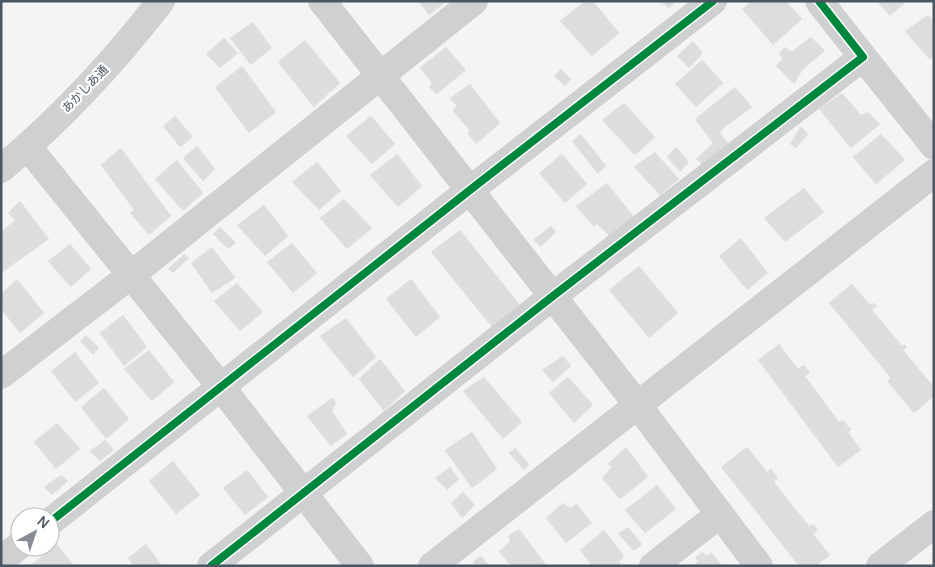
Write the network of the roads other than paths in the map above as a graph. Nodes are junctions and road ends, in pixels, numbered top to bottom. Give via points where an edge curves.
1 (161, 1) edge
2 (322, 1) edge
3 (474, 1) edge
4 (714, 1) edge
5 (818, 1) edge
6 (863, 57) junction
7 (380, 75) junction
8 (28, 146) junction
9 (934, 146) edge
10 (1, 169) edge
11 (934, 173) edge
12 (470, 190) junction
13 (132, 275) junction
14 (553, 296) junction
15 (1, 375) edge
16 (221, 387) junction
17 (636, 404) junction
18 (304, 493) junction
19 (60, 514) edge
20 (720, 514) junction
21 (934, 524) edge
22 (211, 566) edge
23 (360, 566) edge
24 (432, 566) edge
25 (653, 566) edge
26 (759, 566) edge
27 (880, 566) edge

1 - 8 street, あかしあ通 via 94,81
2 - 7 street
3 - 7 street
4 - 12 street
5 - 6 street
6 - 9 street
6 - 14 street
7 - 12 street
7 - 13 street
8 - 10 street, あかしあ通
8 - 13 street
11 - 17 street
12 - 14 street
12 - 16 street
13 - 15 street
13 - 16 street
14 - 17 street
14 - 18 street
16 - 18 street
16 - 19 street
17 - 20 street
17 - 24 street
18 - 22 street
18 - 23 street
20 - 25 street
20 - 26 street
21 - 27 street

